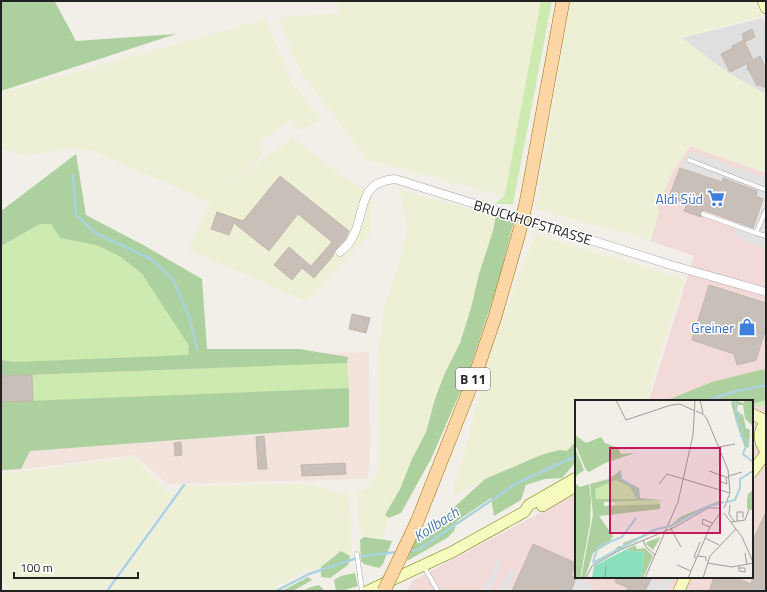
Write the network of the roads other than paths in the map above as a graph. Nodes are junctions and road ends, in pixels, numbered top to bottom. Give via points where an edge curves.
1 (563, 1) edge
2 (763, 1) edge
3 (766, 8) edge
4 (690, 160) dead end
5 (766, 190) edge
6 (766, 210) edge
7 (703, 214) dead end
8 (756, 233) junction
9 (766, 236) edge
10 (340, 252) dead end
11 (766, 292) edge
12 (753, 415) edge
13 (761, 424) edge
14 (766, 452) edge
15 (753, 471) edge
16 (575, 479) edge
17 (575, 487) edge
18 (524, 512) junction
19 (357, 554) dead end
20 (423, 565) junction
21 (685, 578) edge
22 (362, 591) edge
23 (368, 591) edge
24 (384, 591) edge
25 (438, 591) edge
26 (679, 591) edge

1 - 24 main road, B 11, bridge via 527,198 495,317 476,373 417,522
2 - 3 street
4 - 5 lane
6 - 8 lane
7 - 8 lane
8 - 9 lane
10 - 11 street, BRUCKHOFSTRASSE via 355,233 368,192 382,181 395,179
12 - 13 street
13 - 14 street via 760,440
14 - 15 street
16 - 18 street via 529,505
17 - 18 street via 532,511
18 - 20 street
19 - 22 lane
20 - 23 street
20 - 25 lane
21 - 26 street

